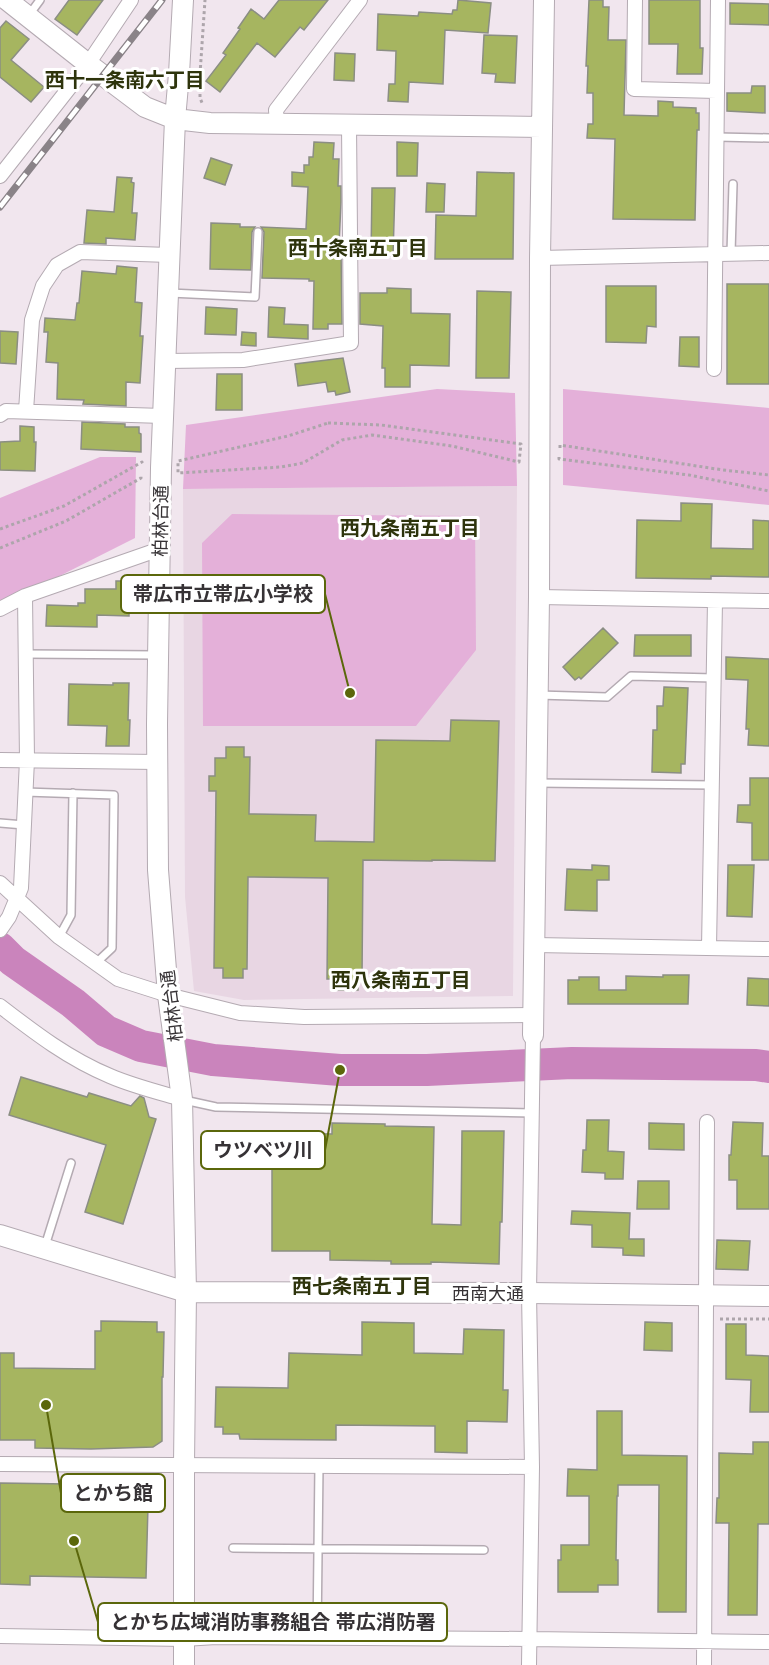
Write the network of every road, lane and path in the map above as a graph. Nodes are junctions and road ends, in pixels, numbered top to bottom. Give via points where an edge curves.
1 (7, 0) edge
2 (40, 0) edge
3 (131, 0) edge
4 (183, 0) edge
5 (205, 0) edge
6 (360, 0) edge
7 (543, 0) edge
8 (635, 0) edge
9 (718, 0) edge
10 (28, 16) junction
11 (88, 64) junction
12 (200, 74) dead end
13 (717, 91) junction
14 (175, 119) junction
15 (277, 124) junction
16 (349, 125) junction
17 (542, 127) junction
18 (717, 138) junction
19 (769, 138) edge
20 (0, 176) edge
21 (734, 184) dead end
22 (258, 232) dead end
23 (715, 253) junction
24 (731, 253) junction
25 (769, 253) edge
26 (169, 255) junction
27 (540, 258) junction
28 (168, 293) junction
29 (166, 361) junction
30 (714, 369) dead end
31 (26, 411) junction
32 (0, 415) edge
33 (163, 416) junction
34 (178, 461) joint
35 (769, 475) edge
36 (769, 491) edge
37 (0, 529) edge
38 (0, 548) edge
39 (160, 549) junction
40 (25, 596) junction
41 (539, 597) junction
42 (715, 601) junction
43 (769, 602) edge
44 (0, 609) edge
45 (26, 654) junction
46 (158, 656) junction
47 (714, 678) junction
48 (538, 695) junction
49 (0, 760) edge
50 (27, 760) junction
51 (157, 762) junction
52 (537, 783) junction
53 (712, 785) junction
54 (25, 792) junction
55 (73, 793) junction
56 (0, 823) edge
57 (24, 825) junction
58 (0, 883) edge
59 (16, 899) junction
60 (0, 930) edge
61 (59, 937) junction
62 (535, 945) junction
63 (709, 948) junction
64 (769, 949) edge
65 (95, 964) junction
66 (170, 1004) junction
67 (0, 1006) edge
68 (533, 1025) junction
69 (182, 1099) junction
70 (532, 1113) junction
71 (707, 1122) dead end
72 (71, 1163) dead end
73 (0, 1235) edge
74 (44, 1248) junction
75 (186, 1292) junction
76 (529, 1293) junction
77 (707, 1296) junction
78 (769, 1296) edge
79 (707, 1318) junction
80 (769, 1319) edge
81 (0, 1464) edge
82 (184, 1464) junction
83 (318, 1465) junction
84 (532, 1467) junction
85 (233, 1548) dead end
86 (318, 1549) junction
87 (484, 1550) dead end
88 (0, 1636) edge
89 (317, 1638) junction
90 (529, 1638) junction
91 (184, 1639) junction
92 (704, 1641) junction
93 (769, 1642) edge
94 (184, 1665) edge
95 (529, 1665) edge
96 (704, 1665) edge

1 - 10 street
2 - 10 lane
3 - 11 street
4 - 14 street, 柏林台通
5 - 12 path
6 - 15 street via 276,110
7 - 17 street
8 - 13 street via 634,89
9 - 13 street
10 - 11 street
11 - 14 street via 145,107
11 - 20 street
13 - 18 street
14 - 15 street
14 - 26 street, 柏林台通
15 - 16 street
16 - 17 street
16 - 29 street via 351,343 243,360
17 - 27 street
18 - 19 lane
18 - 23 street
21 - 24 lane
22 - 28 lane via 255,297
23 - 24 street
23 - 27 street
23 - 30 street
24 - 25 street
26 - 28 street, 柏林台通
26 - 31 street via 80,252 57,265 43,286 33,320
27 - 41 street
28 - 29 street, 柏林台通
29 - 33 street, 柏林台通
31 - 32 street via 6,411
31 - 33 street
33 - 39 street, 柏林台通
34 - 34 path via 328,423 381,425 521,444 519,462 452,446 372,435 342,440 303,463 281,466 178,473
35 - 36 path via 560,445 559,459 689,475
37 - 38 path via 64,506 142,462 141,478 66,521
39 - 40 street
39 - 46 street, 柏林台通
40 - 44 street
40 - 45 street
41 - 42 street
41 - 48 street
42 - 43 street
42 - 47 street
45 - 46 lane
45 - 50 street
46 - 51 street, 柏林台通
47 - 48 lane via 631,676 607,697
47 - 53 street
48 - 52 street
49 - 50 street
50 - 51 street
50 - 54 street
51 - 66 street, 柏林台通 via 158,870
52 - 53 lane
52 - 62 street
53 - 63 street
54 - 55 lane
54 - 57 street
55 - 61 lane via 71,915
55 - 65 lane via 114,795 112,948
56 - 57 lane
57 - 59 street via 21,888
58 - 59 street
59 - 60 street
59 - 61 street
61 - 65 street
62 - 63 street
62 - 68 street
63 - 64 street
65 - 66 street
66 - 68 street via 304,1017
66 - 69 street, 柏林台通
67 - 69 street via 42,1039 111,1077
68 - 70 street
69 - 70 lane via 216,1107
69 - 75 street, 柏林台通
70 - 76 street
71 - 77 street
72 - 74 lane
73 - 74 street, 西南大通
74 - 75 street, 西南大通
75 - 76 street, 西南大通
75 - 82 street, 柏林台通
76 - 77 street, 西南大通
76 - 84 street
77 - 78 street, 西南大通
77 - 79 street
79 - 80 path
79 - 92 street
81 - 82 street
82 - 83 street
82 - 91 street, 柏林台通
83 - 84 street
83 - 86 lane
84 - 90 street
85 - 86 lane
86 - 87 lane
86 - 89 lane
88 - 91 street
89 - 90 street
89 - 91 street
90 - 92 street
90 - 95 street
91 - 94 street, 柏林台通
92 - 93 street
92 - 96 street

